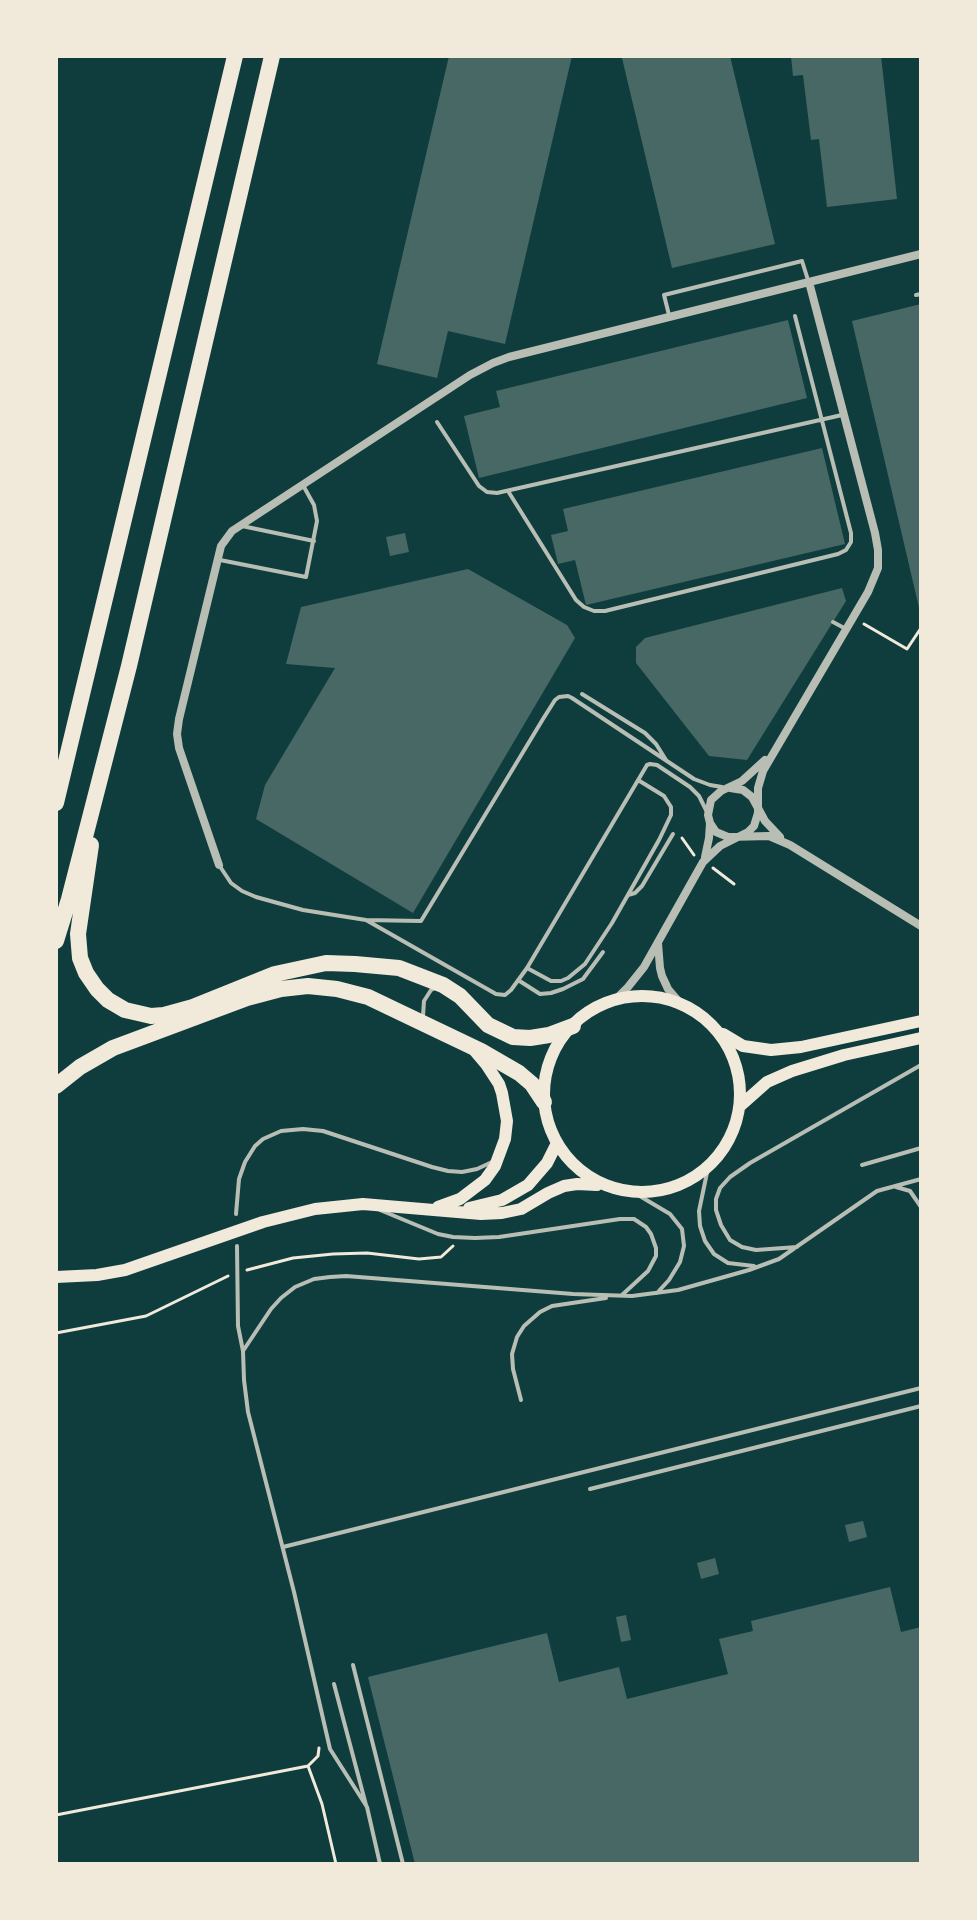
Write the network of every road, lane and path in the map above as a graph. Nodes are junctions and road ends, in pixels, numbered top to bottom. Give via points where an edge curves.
1 (235, 56) edge
2 (272, 56) edge
3 (921, 254) edge
4 (809, 282) junction
5 (795, 316) dead end
6 (670, 318) junction
7 (844, 414) junction
8 (822, 420) junction
9 (437, 422) dead end
10 (303, 484) junction
11 (508, 491) junction
12 (239, 526) junction
13 (314, 541) junction
14 (218, 559) junction
15 (853, 617) junction
16 (833, 622) dead end
17 (921, 628) edge
18 (846, 629) junction
19 (582, 694) dead end
20 (772, 754) junction
21 (668, 762) junction
22 (638, 780) junction
23 (98, 782) junction
24 (729, 788) junction
25 (56, 803) edge
26 (757, 808) junction
27 (709, 819) junction
28 (673, 834) dead end
29 (737, 837) junction
30 (790, 845) junction
31 (703, 862) junction
32 (219, 865) joint
33 (627, 895) junction
34 (366, 920) junction
35 (921, 926) edge
36 (658, 939) junction
37 (56, 941) edge
38 (603, 952) dead end
39 (527, 968) junction
40 (518, 980) junction
41 (443, 985) junction
42 (616, 999) junction
43 (681, 1004) junction
44 (921, 1021) edge
45 (422, 1023) junction
46 (573, 1026) junction
47 (718, 1031) junction
48 (921, 1038) edge
49 (471, 1046) junction
50 (921, 1065) edge
51 (56, 1086) edge
52 (544, 1102) junction
53 (740, 1106) junction
54 (557, 1143) junction
55 (921, 1148) edge
56 (500, 1156) junction
57 (862, 1165) dead end
58 (708, 1168) junction
59 (921, 1179) edge
60 (604, 1185) junction
61 (895, 1186) junction
62 (633, 1192) junction
63 (367, 1204) junction
64 (921, 1207) edge
65 (431, 1210) junction
66 (454, 1212) junction
67 (236, 1214) dead end
68 (461, 1238) junction
69 (233, 1240) junction
70 (799, 1246) junction
71 (764, 1265) junction
72 (237, 1273) junction
73 (56, 1277) edge
74 (656, 1294) junction
75 (622, 1296) junction
76 (56, 1333) edge
77 (243, 1351) junction
78 (921, 1388) edge
79 (521, 1400) dead end
80 (921, 1406) edge
81 (590, 1489) dead end
82 (283, 1547) junction
83 (353, 1665) dead end
84 (334, 1684) dead end
85 (320, 1745) dead end
86 (308, 1766) junction
87 (367, 1807) junction
88 (56, 1815) edge
89 (336, 1864) edge
90 (380, 1864) edge
91 (403, 1864) edge

1 - 25 highway
2 - 23 highway
3 - 4 street
4 - 6 street
4 - 6 lane via 802,261 664,295
4 - 7 street
5 - 8 lane
6 - 10 street via 493,363
7 - 8 lane
7 - 15 street via 878,550 873,584
8 - 11 lane
8 - 11 lane via 851,533 846,550 605,611 589,610 576,600
9 - 11 lane via 479,486 487,492
10 - 12 street
10 - 13 lane via 316,510
12 - 13 lane
12 - 14 street via 226,537
13 - 14 lane via 306,577
14 - 32 street via 177,734
15 - 17 path via 907,649
15 - 18 street
16 - 18 lane
18 - 20 street
19 - 21 lane via 645,733
20 - 24 street
20 - 26 street via 760,779
21 - 24 lane via 702,782
21 - 34 lane via 572,698 559,697 421,921
22 - 27 lane via 647,765 657,765 699,796
22 - 33 lane via 664,796 671,815
22 - 39 lane
23 - 37 highway
23 - 41 highway via 79,948 91,981 121,1008 164,1015 275,974 326,963 399,968
24 - 26 street via 749,793
24 - 27 street via 711,800
26 - 29 street via 754,826
26 - 30 street
27 - 29 street via 721,835
27 - 31 street
28 - 33 lane via 642,886
29 - 30 street via 769,836
29 - 31 street
30 - 35 street
31 - 36 street
32 - 34 lane via 231,883 256,897
33 - 39 lane via 575,974 556,981
34 - 40 lane via 496,994 509,993
36 - 42 street via 640,973
36 - 43 street via 662,976
38 - 40 lane via 583,979 551,993 540,994
39 - 40 lane
41 - 45 lane via 424,1001
41 - 46 highway via 488,1025 513,1037 549,1035
42 - 43 main road via 647,996
42 - 46 main road
43 - 47 main road
44 - 47 main road via 771,1050 743,1046
45 - 49 highway
45 - 51 highway via 368,997 337,989 281,989 113,1048
46 - 52 main road via 547,1065
47 - 53 main road via 736,1062
48 - 53 main road via 792,1071 767,1082
49 - 52 highway via 519,1073
49 - 56 main road via 499,1084 505,1103
50 - 70 lane via 750,1163 720,1188 716,1210 730,1240 756,1250
52 - 54 main road
53 - 58 main road via 732,1136
54 - 60 main road via 574,1165
54 - 66 main road via 545,1167 524,1189
55 - 57 lane
56 - 65 main road via 478,1187
56 - 67 lane via 477,1169 448,1171 323,1131 281,1131 263,1139 245,1162
58 - 62 main road via 678,1186
58 - 71 lane via 699,1211 705,1241 728,1263
59 - 61 lane
60 - 62 main road
60 - 66 main road via 568,1185 508,1212
61 - 64 lane via 910,1191
61 - 70 lane via 877,1191
62 - 74 lane via 661,1207 682,1229 680,1262
63 - 65 main road
63 - 68 lane via 438,1234
63 - 69 main road via 300,1212 243,1229
65 - 66 main road
68 - 72 path via 441,1257 333,1254
68 - 75 lane via 634,1219 651,1234 656,1256
69 - 72 lane
69 - 73 main road via 125,1270
70 - 71 lane
71 - 74 lane
72 - 76 path via 146,1316
72 - 77 lane
74 - 75 lane
75 - 77 lane via 323,1278 286,1292
75 - 79 lane via 558,1304 528,1320 512,1354
77 - 82 lane via 248,1412
78 - 82 lane
80 - 81 lane
82 - 87 lane via 330,1749
83 - 91 lane
84 - 87 lane
85 - 86 path
86 - 88 path
86 - 89 path
87 - 90 lane

